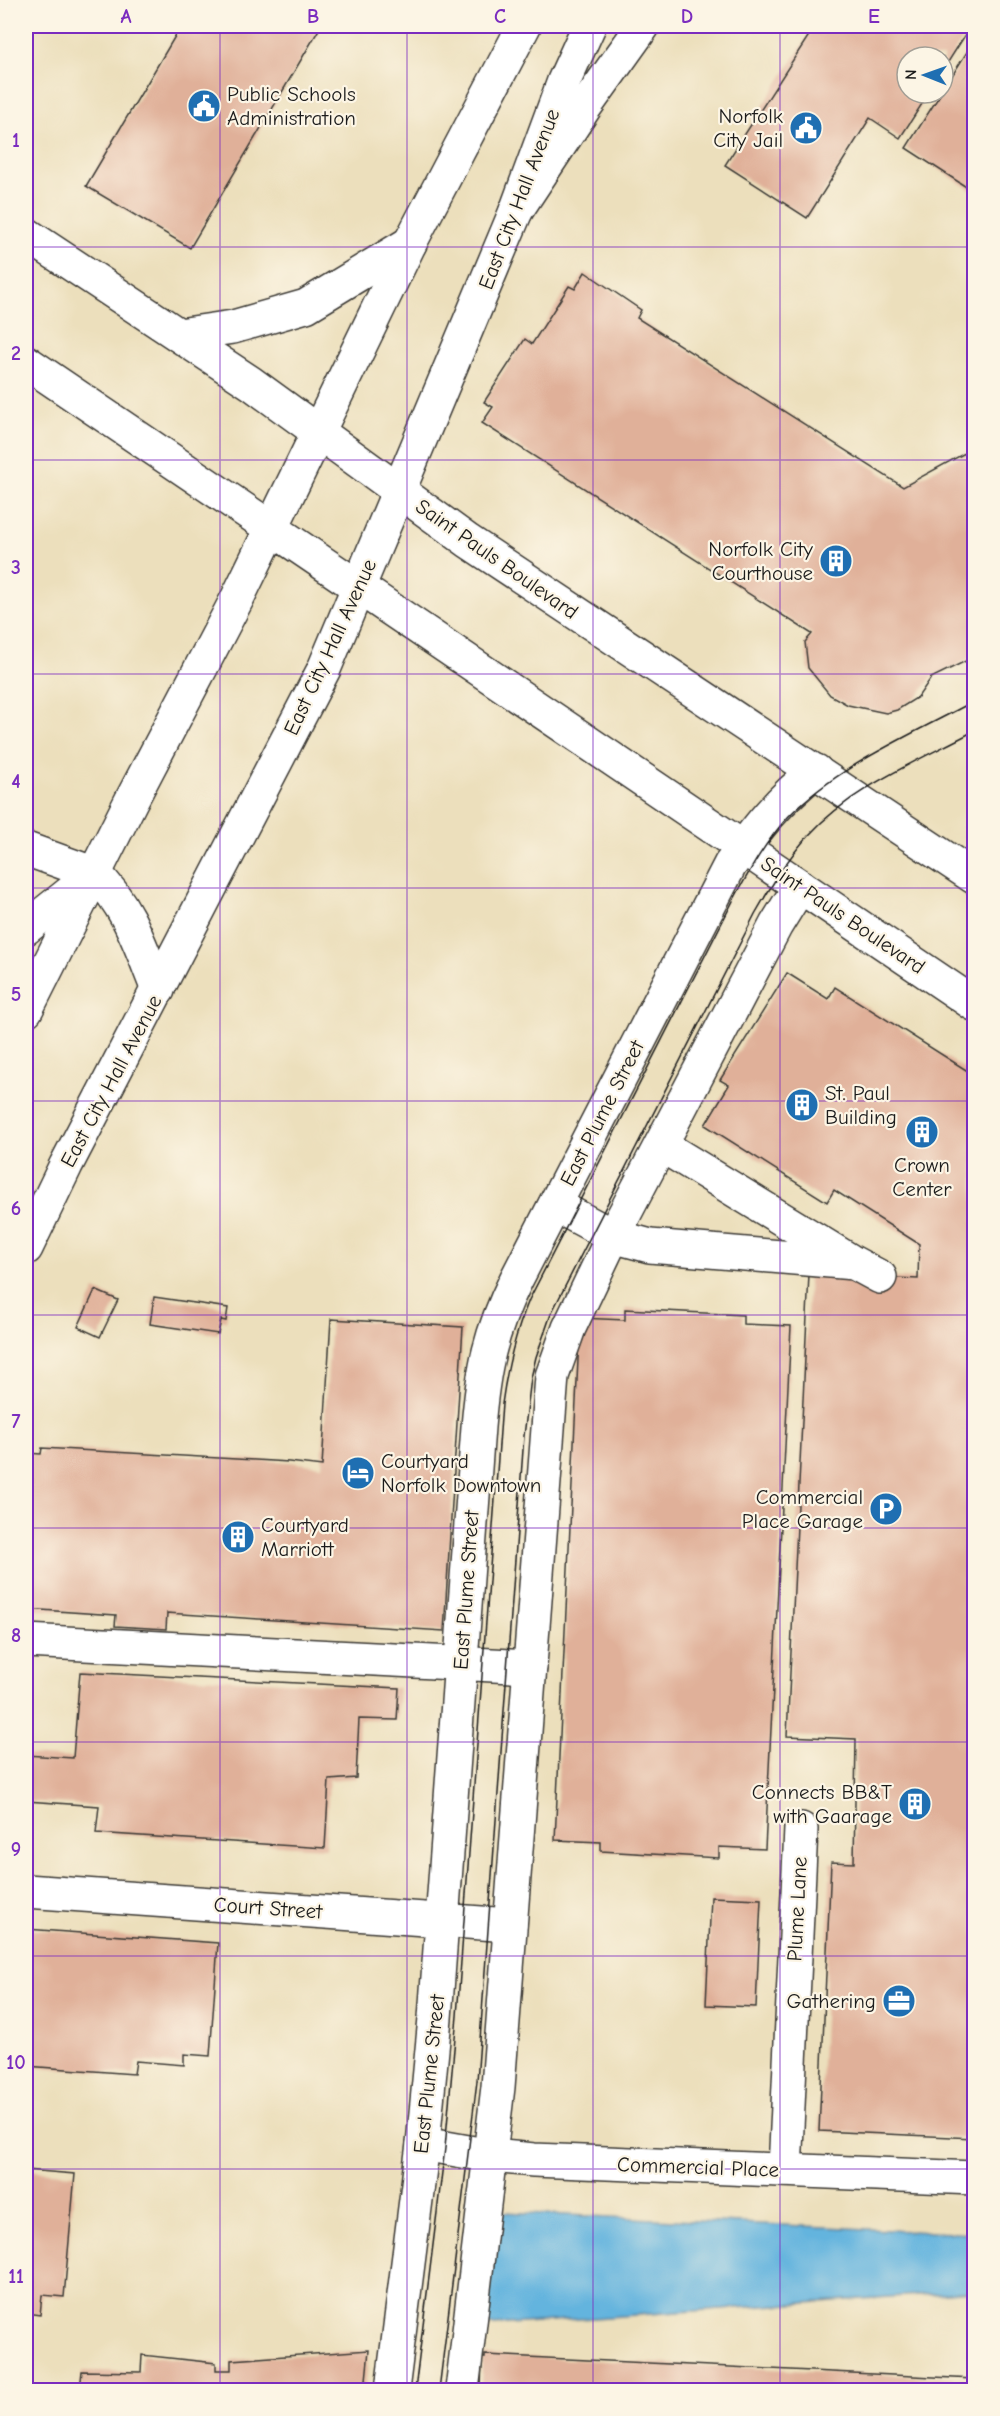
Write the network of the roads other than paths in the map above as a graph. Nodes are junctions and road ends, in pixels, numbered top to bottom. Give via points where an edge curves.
1 (524, 26) edge
2 (589, 26) edge
3 (643, 26) edge
4 (516, 211) junction
5 (26, 234) edge
6 (410, 243) junction
7 (179, 335) junction
8 (26, 362) edge
9 (318, 432) junction
10 (400, 492) junction
11 (271, 528) junction
12 (359, 587) junction
13 (816, 771) junction
14 (743, 847) junction
15 (26, 849) edge
16 (95, 874) junction
17 (975, 877) edge
18 (800, 886) junction
19 (26, 928) edge
20 (158, 990) junction
21 (975, 1004) edge
22 (26, 1010) edge
23 (661, 1145) junction
24 (555, 1205) junction
25 (613, 1236) junction
26 (26, 1248) edge
27 (26, 1641) edge
28 (461, 1663) junction
29 (530, 1667) junction
30 (801, 1828) dead end
31 (26, 1891) edge
32 (442, 1920) junction
33 (510, 1925) junction
34 (423, 2144) junction
35 (491, 2156) junction
36 (785, 2170) junction
37 (975, 2178) edge
38 (392, 2391) edge
39 (462, 2391) edge

1 - 6 main road
2 - 4 main road, East City Hall Avenue via 564,81
3 - 4 main road
4 - 10 main road, East City Hall Avenue
5 - 7 main road, Saint Pauls Boulevard
6 - 7 main road via 306,306 242,325
6 - 9 main road
7 - 9 main road, Saint Pauls Boulevard
8 - 11 main road, Saint Pauls Boulevard
9 - 10 main road, Saint Pauls Boulevard
9 - 11 main road
10 - 12 main road, East City Hall Avenue
10 - 13 main road, Saint Pauls Boulevard via 566,607
11 - 12 main road, Saint Pauls Boulevard
11 - 16 main road
12 - 14 main road, Saint Pauls Boulevard
12 - 20 main road, East City Hall Avenue via 324,669
13 - 14 main road, East Plume Street via 776,804
13 - 17 main road, Saint Pauls Boulevard
14 - 18 main road, Saint Pauls Boulevard
14 - 24 main road, East Plume Street via 702,915
15 - 16 main road
16 - 19 main road
16 - 20 main road via 125,912
16 - 22 main road
18 - 21 main road, Saint Pauls Boulevard
18 - 23 main road
20 - 26 main road, East City Hall Avenue
23 - 25 main road
23 - 25 main road via 867,1270 660,1247
24 - 25 main road
24 - 28 main road, East Plume Street via 505,1301 485,1362
25 - 29 main road via 569,1328 552,1376
27 - 28 main road
28 - 29 main road
28 - 32 main road, East Plume Street
29 - 33 main road
30 - 36 main road, Plume Lane
31 - 32 main road, Court Street
32 - 33 main road, Court Street
32 - 34 main road, East Plume Street
33 - 35 main road
34 - 35 main road, Commercial Place
34 - 38 main road, East Plume Street
35 - 36 main road, Commercial Place
35 - 39 main road
36 - 37 main road, Commercial Place

